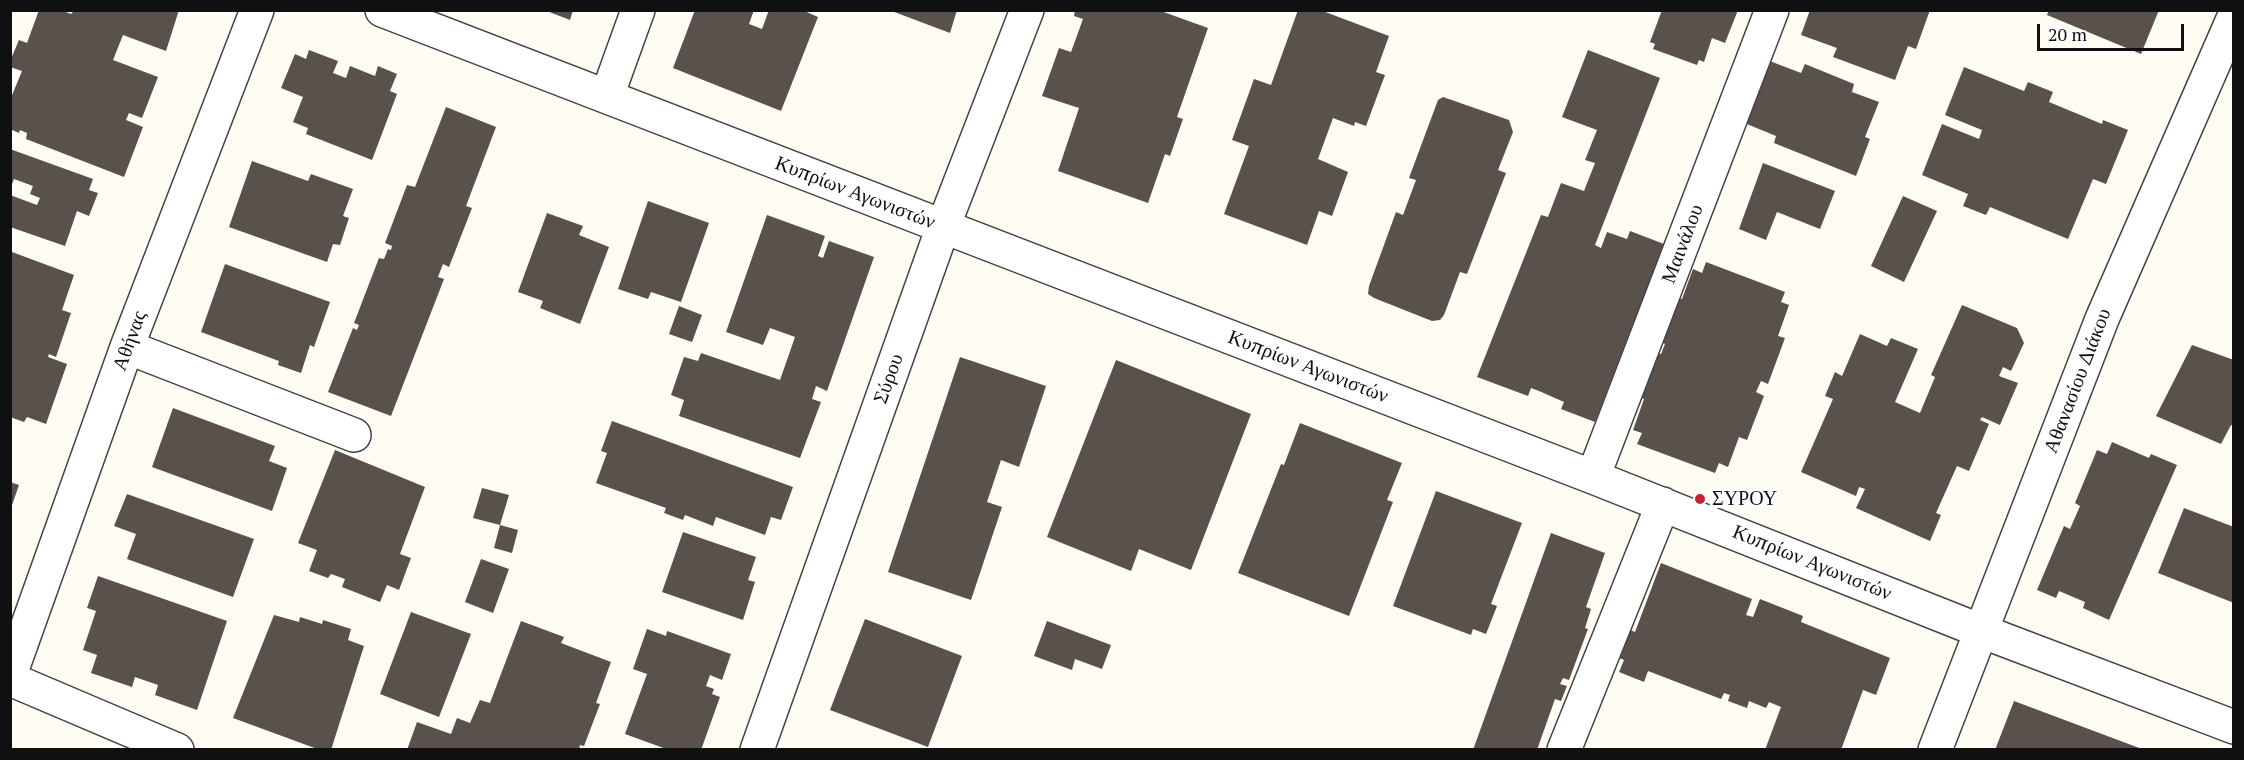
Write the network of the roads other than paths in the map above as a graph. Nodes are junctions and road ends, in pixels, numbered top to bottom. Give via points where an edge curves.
1 (257, 10) edge
2 (382, 10) edge
3 (638, 10) edge
4 (1027, 10) edge
5 (1772, 10) edge
6 (2234, 17) edge
7 (607, 96) junction
8 (943, 227) junction
9 (127, 347) junction
10 (354, 435) dead end
11 (1593, 477) junction
12 (1663, 504) junction
13 (1981, 631) junction
14 (10, 677) edge
15 (2234, 727) edge
16 (177, 750) edge
17 (757, 750) edge
18 (1564, 750) edge
19 (1935, 750) edge

1 - 9 street, Αθήνας
2 - 7 street, Κυπρίων Αγωνιστών
3 - 7 street
4 - 8 street, Σύρου
5 - 11 street, Μαινάλου
6 - 13 street, Αθανασίου Διάκου via 2102,319
7 - 8 street, Κυπρίων Αγωνιστών
8 - 11 street, Κυπρίων Αγωνιστών
8 - 17 street, Σύρου
9 - 10 street
9 - 14 street, Αθήνας
11 - 12 street, Κυπρίων Αγωνιστών
12 - 13 street, Κυπρίων Αγωνιστών
12 - 18 street
13 - 15 street, Κυπρίων Αγωνιστών
13 - 19 street, Αθανασίου Διάκου
14 - 16 street

